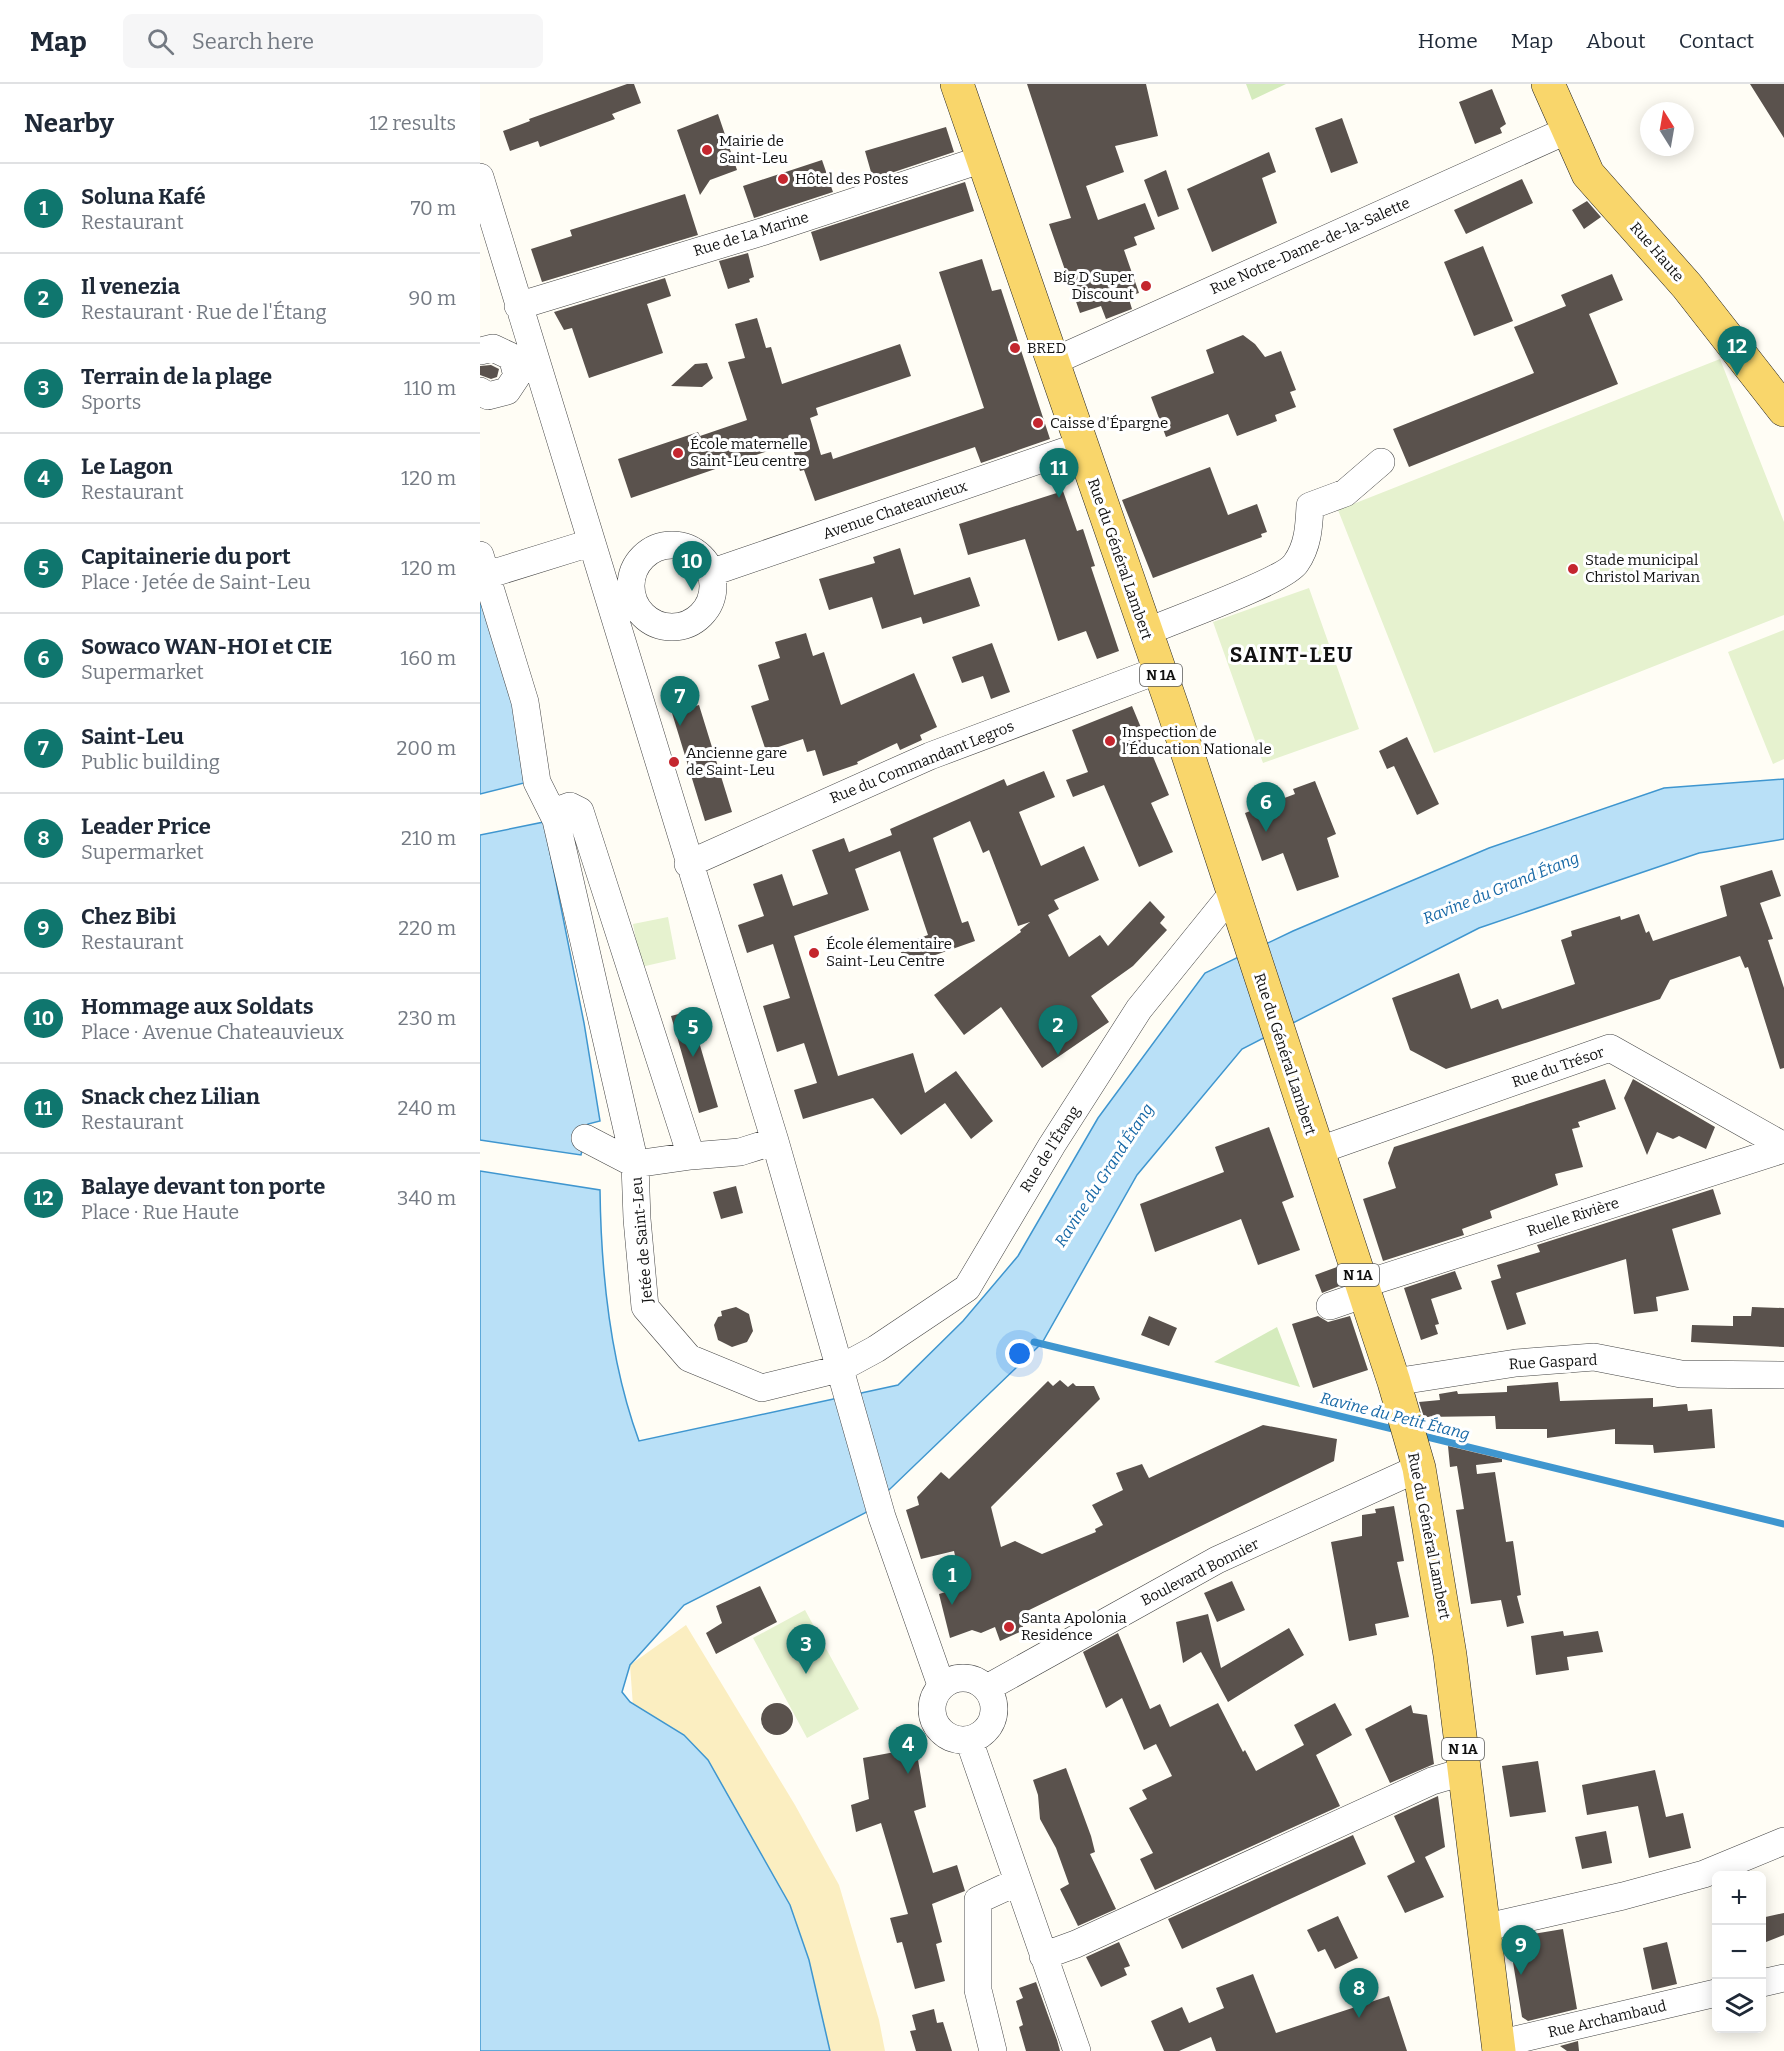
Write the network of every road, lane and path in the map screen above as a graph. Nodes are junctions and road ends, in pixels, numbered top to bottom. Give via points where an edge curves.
1 (957, 84) edge
2 (1548, 84) edge
3 (1568, 130) junction
4 (983, 159) junction
5 (480, 177) edge
6 (518, 306) junction
7 (480, 351) edge
8 (523, 360) junction
9 (1052, 362) junction
10 (480, 391) edge
11 (1784, 410) edge
12 (1080, 446) junction
13 (1381, 462) dead end
14 (590, 543) junction
15 (483, 565) edge
16 (710, 573) junction
17 (622, 602) junction
18 (1146, 632) junction
19 (1159, 670) junction
20 (556, 820) junction
21 (688, 864) junction
22 (1232, 894) junction
23 (585, 1138) dead end
24 (775, 1141) junction
25 (1784, 1147) edge
26 (1317, 1151) junction
27 (692, 1156) junction
28 (635, 1164) junction
29 (1363, 1290) junction
30 (1330, 1306) dead end
31 (1784, 1375) edge
32 (842, 1377) junction
33 (1396, 1390) junction
34 (1415, 1458) junction
35 (941, 1685) junction
36 (987, 1688) junction
37 (969, 1740) junction
38 (1466, 1771) junction
39 (1784, 1841) edge
40 (1017, 1881) junction
41 (1483, 1928) junction
42 (1043, 1956) junction
43 (1784, 1978) edge
44 (1766, 1982) edge
45 (1712, 1994) edge
46 (1499, 2047) edge
47 (993, 2051) edge
48 (1077, 2051) edge

1 - 4 main road, Rue du Général Lambert / N 1A
2 - 3 main road, Rue Haute
3 - 9 street, Rue Notre-Dame-de-la-Salette
3 - 11 main road, Rue Haute via 1588,174 1687,286
4 - 6 street, Rue de La Marine
4 - 9 main road, Rue du Général Lambert / N 1A
5 - 6 street
6 - 8 street
7 - 8 street via 493,348
8 - 10 street via 507,391 488,396
8 - 14 street
9 - 12 main road, Rue du Général Lambert / N 1A
12 - 16 street, Avenue Chateauvieux
12 - 18 main road, Rue du Général Lambert / N 1A
13 - 18 street via 1345,493 1310,506 1308,540 1295,565 1228,599
14 - 15 street
14 - 17 street
15 - 20 street via 525,702 537,782
16 - 17 street via 692,550 660,547 642,558 634,569
16 - 17 street via 711,596 706,608 685,624 659,625
17 - 21 street
18 - 19 main road, Rue du Général Lambert / N 1A
19 - 21 street, Rue du Commandant Legros via 930,756
19 - 22 main road, Rue du Général Lambert / N 1A
20 - 27 street via 559,810 570,806 580,811
20 - 28 street, Jetée de Saint-Leu
21 - 24 street
22 - 26 main road, Rue du Général Lambert / N 1A
22 - 32 street, Rue de l'Étang via 1139,1010 1052,1145 968,1288 876,1349
23 - 28 street
24 - 27 street via 740,1152
24 - 32 street
25 - 26 street, Rue du Trésor via 1610,1048
25 - 29 street, Ruelle Rivière
26 - 29 main road, Rue du Général Lambert / N 1A
27 - 28 street
28 - 32 street, Jetée de Saint-Leu via 645,1307 689,1358 762,1388
29 - 30 street, Ruelle Rivière
29 - 33 main road, Rue du Général Lambert / N 1A
31 - 33 street, Rue Gaspard via 1681,1374 1594,1357 1516,1363
32 - 35 street via 882,1517
33 - 34 main road, Rue du Général Lambert / N 1A
34 - 36 street, Boulevard Bonnier via 1217,1560
34 - 38 main road, Rue du Général Lambert / N 1A
35 - 36 street via 957,1677 973,1678
35 - 37 street via 932,1698 931,1715 938,1730 952,1739
36 - 37 street via 994,1702 993,1719 984,1733
37 - 40 street
38 - 41 main road, Rue du Général Lambert / N 1A
38 - 42 street via 1432,1780
39 - 41 street via 1704,1874
40 - 42 street
40 - 47 street via 978,1900 978,1990
41 - 46 main road, Rue du Général Lambert / N 1A
42 - 48 street
43 - 44 street
45 - 46 street, Rue Archambaud

